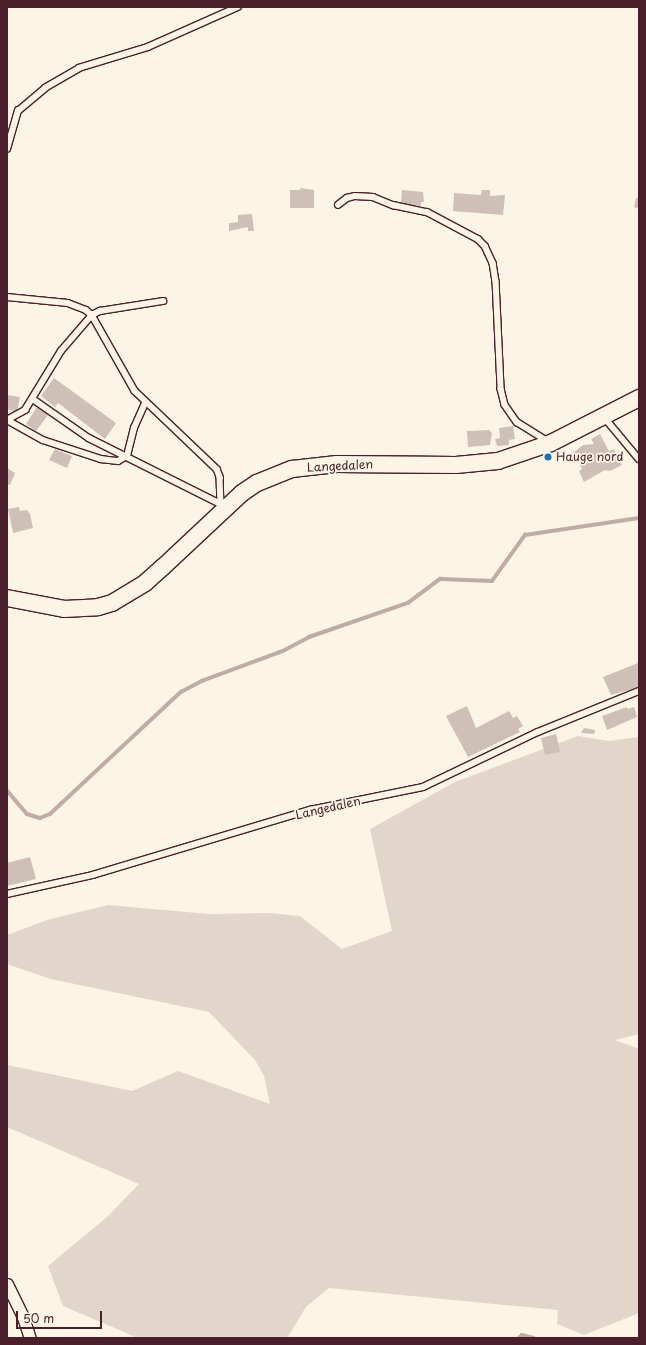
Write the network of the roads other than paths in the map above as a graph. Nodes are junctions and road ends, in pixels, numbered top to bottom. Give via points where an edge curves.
1 (238, 7) edge
2 (7, 149) edge
3 (338, 205) dead end
4 (7, 297) edge
5 (163, 301) dead end
6 (92, 316) junction
7 (639, 398) edge
8 (33, 399) junction
9 (145, 403) junction
10 (604, 416) junction
11 (7, 420) edge
12 (551, 443) junction
13 (127, 456) junction
14 (639, 459) edge
15 (222, 506) junction
16 (7, 598) edge
17 (639, 692) edge
18 (7, 894) edge
19 (7, 1284) edge
20 (30, 1338) edge

1 - 2 lane via 148,47 79,68 45,88 18,111
3 - 12 lane via 355,196 427,212 478,239 485,246 493,263 496,281 501,389 505,405 517,422
4 - 6 lane via 68,302 86,310
5 - 6 lane via 100,311
6 - 8 lane via 61,351
6 - 9 lane via 101,328 127,379
7 - 10 main road, Langedalen
8 - 11 lane via 24,410
8 - 13 lane via 82,434
9 - 13 lane via 134,428
9 - 15 lane via 216,469 220,476
10 - 12 main road, Langedalen
10 - 14 lane
11 - 13 lane via 32,436 101,460 118,461
12 - 15 main road, Langedalen via 498,462 472,465 337,464 292,470 257,483
13 - 15 lane
15 - 16 main road, Langedalen via 164,567 145,583 112,603 98,607 64,609
17 - 18 lane, Langedalen via 538,732 423,786 310,810 93,875
19 - 20 street via 23,1316

